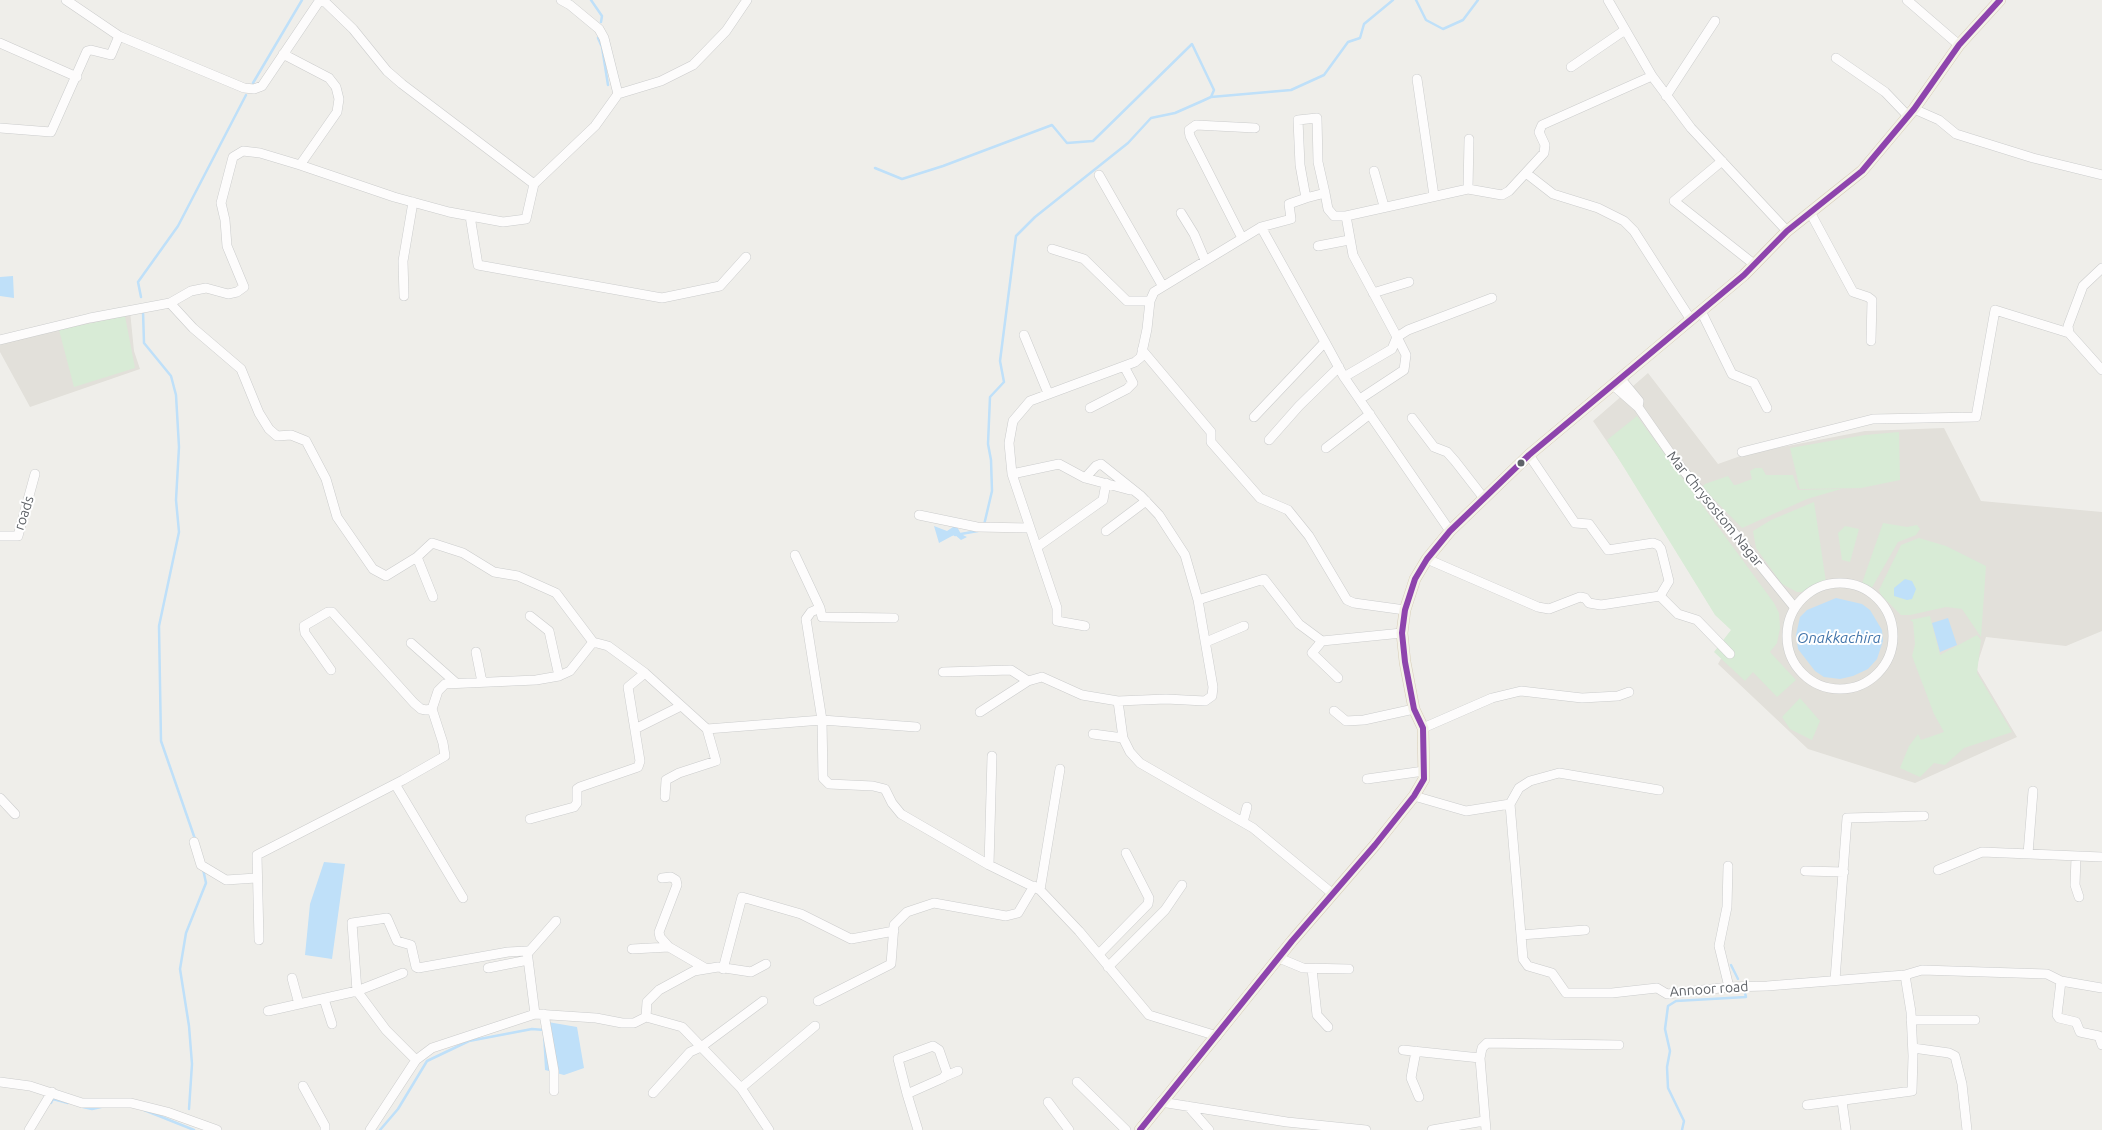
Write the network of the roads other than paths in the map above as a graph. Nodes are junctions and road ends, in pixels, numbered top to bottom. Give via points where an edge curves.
1 (66, 0) edge
2 (322, 0) edge
3 (560, 0) edge
4 (747, 0) edge
5 (1608, 0) edge
6 (1907, 0) edge
7 (2000, 0) edge
8 (1715, 22) dead end
9 (1625, 30) junction
10 (119, 36) junction
11 (0, 43) edge
12 (1959, 45) junction
13 (283, 54) junction
14 (1836, 58) dead end
15 (1571, 67) dead end
16 (1652, 76) junction
17 (77, 77) junction
18 (1417, 79) dead end
19 (618, 94) junction
20 (1666, 96) junction
21 (1911, 112) junction
22 (0, 128) edge
23 (1255, 128) dead end
24 (1469, 139) dead end
25 (1722, 161) junction
26 (300, 165) junction
27 (1374, 171) dead end
28 (1526, 173) junction
29 (1099, 174) dead end
30 (2102, 174) edge
31 (534, 184) junction
32 (1468, 189) junction
33 (1325, 193) junction
34 (1434, 196) junction
35 (1306, 198) junction
36 (413, 202) junction
37 (1384, 206) junction
38 (1810, 212) junction
39 (1181, 213) dead end
40 (470, 216) junction
41 (1346, 216) junction
42 (1262, 227) junction
43 (1788, 231) junction
44 (1242, 238) junction
45 (1349, 240) junction
46 (1318, 246) dead end
47 (1052, 249) dead end
48 (746, 258) dead end
49 (1205, 260) junction
50 (1755, 265) junction
51 (2102, 268) edge
52 (1409, 282) dead end
53 (1162, 286) junction
54 (1373, 293) junction
55 (404, 296) dead end
56 (1492, 298) dead end
57 (1150, 301) junction
58 (170, 303) junction
59 (1701, 311) junction
60 (1691, 320) junction
61 (2069, 334) junction
62 (1024, 335) dead end
63 (1397, 337) junction
64 (0, 340) edge
65 (1871, 341) dead end
66 (1325, 342) junction
67 (1142, 350) junction
68 (1339, 367) junction
69 (1125, 368) junction
70 (2102, 370) edge
71 (1344, 377) junction
72 (1616, 382) junction
73 (1048, 393) junction
74 (1360, 399) junction
75 (1090, 408) dead end
76 (1767, 408) dead end
77 (1370, 414) junction
78 (1254, 417) dead end
79 (1412, 418) dead end
80 (1269, 440) dead end
81 (1326, 448) dead end
82 (1742, 452) dead end
83 (1529, 456) junction
84 (35, 474) dead end
85 (1012, 474) junction
86 (1084, 478) junction
87 (1106, 483) junction
88 (1135, 491) junction
89 (1483, 497) junction
90 (1146, 501) junction
91 (919, 515) dead end
92 (1030, 528) junction
93 (1106, 531) dead end
94 (1450, 531) junction
95 (0, 536) edge
96 (1036, 548) junction
97 (795, 555) dead end
98 (417, 557) junction
99 (1427, 559) junction
100 (1660, 596) junction
101 (433, 597) dead end
102 (1198, 600) junction
103 (820, 608) junction
104 (1795, 608) junction
105 (1406, 610) junction
106 (530, 616) dead end
107 (894, 618) dead end
108 (1085, 626) dead end
109 (1244, 626) dead end
110 (1402, 633) junction
111 (1322, 641) junction
112 (411, 642) dead end
113 (593, 642) junction
114 (1206, 642) junction
115 (476, 652) dead end
116 (1730, 654) dead end
117 (331, 670) dead end
118 (943, 672) dead end
119 (645, 673) junction
120 (560, 676) junction
121 (1338, 678) dead end
122 (1028, 681) junction
123 (455, 682) junction
124 (482, 682) junction
125 (1629, 692) dead end
126 (1118, 701) junction
127 (681, 706) junction
128 (432, 709) junction
129 (1414, 709) junction
130 (1334, 711) dead end
131 (980, 712) dead end
132 (822, 720) junction
133 (635, 728) junction
134 (916, 728) dead end
135 (1423, 728) junction
136 (707, 729) junction
137 (1093, 734) dead end
138 (1123, 738) junction
139 (992, 756) dead end
140 (1060, 769) dead end
141 (1424, 771) junction
142 (1367, 780) dead end
143 (395, 784) junction
144 (1659, 790) dead end
145 (2033, 791) dead end
146 (1414, 796) junction
147 (665, 797) dead end
148 (0, 798) edge
149 (1510, 804) junction
150 (1247, 807) dead end
151 (15, 814) dead end
152 (1924, 816) dead end
153 (530, 819) dead end
154 (1243, 822) junction
155 (194, 842) dead end
156 (1126, 853) dead end
157 (2028, 854) junction
158 (2076, 856) junction
159 (2102, 857) edge
160 (989, 865) junction
161 (1728, 866) dead end
162 (1938, 870) dead end
163 (1805, 871) dead end
164 (1844, 872) junction
165 (256, 878) junction
166 (662, 878) dead end
167 (1182, 885) dead end
168 (1037, 888) junction
169 (1333, 894) junction
170 (2079, 897) dead end
171 (463, 898) dead end
172 (556, 921) dead end
173 (1585, 930) dead end
174 (894, 931) junction
175 (1520, 935) junction
176 (259, 940) dead end
177 (669, 947) junction
178 (632, 949) dead end
179 (1098, 954) junction
180 (528, 957) junction
181 (1279, 958) junction
182 (766, 964) dead end
183 (1108, 967) junction
184 (488, 968) dead end
185 (705, 968) junction
186 (724, 969) junction
187 (1312, 969) junction
188 (1349, 969) dead end
189 (403, 973) dead end
190 (1905, 975) junction
191 (292, 978) dead end
192 (1835, 980) junction
193 (2061, 981) junction
194 (1729, 986) junction
195 (2102, 988) edge
196 (356, 991) junction
197 (324, 999) junction
198 (763, 1001) dead end
199 (818, 1002) dead end
200 (299, 1004) junction
201 (268, 1011) dead end
202 (539, 1014) junction
203 (646, 1017) junction
204 (1911, 1020) junction
205 (1974, 1020) dead end
206 (332, 1024) dead end
207 (815, 1026) dead end
208 (1328, 1027) dead end
209 (1217, 1036) junction
210 (1619, 1045) dead end
211 (2102, 1045) edge
212 (701, 1047) junction
213 (1913, 1048) junction
214 (1403, 1050) dead end
215 (1416, 1051) junction
216 (1480, 1058) junction
217 (416, 1060) junction
218 (958, 1072) dead end
219 (946, 1076) junction
220 (0, 1082) edge
221 (1077, 1082) dead end
222 (303, 1086) dead end
223 (741, 1088) junction
224 (554, 1091) dead end
225 (52, 1092) junction
226 (653, 1093) dead end
227 (907, 1094) junction
228 (1419, 1097) dead end
229 (1842, 1101) junction
230 (1048, 1102) dead end
231 (1161, 1102) junction
232 (1807, 1105) dead end
233 (1188, 1106) junction
234 (1485, 1126) edge
235 (1330, 1128) edge
236 (29, 1130) edge
237 (216, 1130) edge
238 (326, 1130) edge
239 (370, 1130) edge
240 (769, 1130) edge
241 (918, 1130) edge
242 (1069, 1130) edge
243 (1126, 1130) edge
244 (1140, 1130) edge
245 (1209, 1130) edge
246 (1366, 1130) edge
247 (1432, 1130) edge
248 (1846, 1130) edge
249 (1967, 1130) edge

1 - 10 street
2 - 13 street
2 - 31 street via 353,29 387,71
3 - 19 street via 592,23 604,38
4 - 19 street via 726,31 692,65 661,80
5 - 9 street
6 - 12 street
7 - 12 main road
8 - 20 street
9 - 15 street
9 - 16 street
10 - 13 street via 244,88 262,86
10 - 17 street via 111,55 88,50
11 - 17 street
12 - 21 main road
13 - 26 street via 329,78 339,99 337,112
14 - 21 street
16 - 20 street
16 - 28 street via 1542,125 1539,132 1546,150
17 - 22 street via 51,132
18 - 34 street
19 - 31 street via 595,126
20 - 25 street
21 - 30 street via 1939,120 1956,134 2034,158
21 - 38 main road via 1862,171
23 - 44 street via 1196,125 1189,130
24 - 32 street
25 - 43 street
25 - 50 street via 1674,201
26 - 36 street
26 - 58 street via 260,153 243,151 233,157 221,202 226,220 227,246 244,286 228,294 206,288 191,291
27 - 37 street
28 - 32 street via 1502,195
28 - 60 street via 1553,194 1598,208 1624,221 1634,231
29 - 53 street
31 - 40 street via 526,219 503,222
32 - 34 street
33 - 35 street
33 - 35 street via 1318,162 1317,118 1298,120 1300,165
33 - 41 street via 1328,209 1334,216
34 - 37 street
35 - 42 street via 1289,204 1291,218
36 - 40 street
36 - 55 street via 403,261
37 - 41 street
38 - 43 main road
38 - 65 street via 1853,292 1872,300
39 - 49 street
40 - 48 street via 478,265 662,298 720,286
41 - 45 street
42 - 44 street
42 - 66 street
43 - 50 main road
44 - 49 street
45 - 46 street
45 - 54 street via 1353,255
47 - 57 street via 1084,259 1127,301
49 - 53 street
50 - 59 main road
51 - 61 street via 2084,286 2068,326
52 - 54 street
53 - 57 street
54 - 63 street
56 - 63 street
57 - 67 street
58 - 64 street
58 - 98 street via 193,328 241,369 269,429 277,436 291,435 306,441 326,479 337,518 373,569 386,576
59 - 60 main road
59 - 76 street via 1732,374 1754,383
60 - 72 main road
61 - 70 street
61 - 82 street via 1995,310 1976,417 1873,419
62 - 73 street
63 - 71 street via 1392,349
63 - 74 street via 1406,356 1404,370
66 - 68 street
66 - 78 street
67 - 69 street via 1140,357
67 - 105 street via 1211,432 1211,442 1260,498 1288,510 1309,536 1347,600
68 - 71 street
68 - 80 street
69 - 73 street
69 - 75 street via 1133,383
71 - 74 street
72 - 83 main road
72 - 104 street, Mar Chrysostom Nagar
73 - 85 street via 1030,401 1013,421 1009,443
74 - 77 street
77 - 81 street
77 - 94 street
79 - 89 street via 1434,447 1447,452 1456,462
83 - 89 main road
83 - 100 street via 1575,523 1589,524 1608,550 1653,544 1661,548 1669,581
84 - 95 street, roads via 18,536
85 - 86 street via 1059,464
85 - 92 street
86 - 87 street
86 - 88 street via 1101,464
87 - 88 street
87 - 96 street via 1104,500
88 - 90 street
89 - 94 main road
90 - 93 street
90 - 102 street via 1185,555
91 - 92 street via 978,526
92 - 96 street
94 - 99 main road
96 - 108 street via 1056,608 1057,621
97 - 103 street
98 - 101 street
98 - 113 street via 432,543 463,553 494,572 518,576 556,593
99 - 100 street via 1538,607 1550,608 1580,597 1601,605
99 - 105 main road via 1415,579
100 - 116 street via 1678,614 1697,620
102 - 111 street via 1264,579 1299,624
102 - 114 street
103 - 107 street via 822,616
103 - 132 street via 806,619
104 - 104 street via 1815,588 1829,583 1843,582 1870,591 1882,602 1892,623 1893,646 1888,661 1865,683 1842,688 1819,685 1806,677 1789,652 1788,630
105 - 110 main road
106 - 120 street via 549,631
109 - 114 street
110 - 111 street
110 - 129 main road
111 - 121 street via 1312,653
112 - 123 street
113 - 119 street via 608,646
113 - 120 street via 570,671
114 - 126 street via 1213,687 1212,696 1205,701
115 - 124 street
117 - 128 street via 305,633 304,626 328,612 332,612 420,709
118 - 122 street via 1011,670
119 - 127 street
119 - 133 street via 628,687
120 - 124 street
122 - 126 street via 1042,677 1082,696
122 - 131 street
123 - 124 street
123 - 128 street via 445,684 438,691
125 - 135 street via 1618,696 1582,698 1521,691 1492,698
126 - 138 street
127 - 133 street
127 - 136 street
128 - 143 street via 444,743 445,756
129 - 130 street via 1346,721
129 - 135 main road
132 - 134 street
132 - 136 street
132 - 160 street via 823,778 828,784 885,789 901,814
133 - 153 street via 638,767 580,787 574,807
135 - 141 main road
136 - 147 street via 716,761 666,780
137 - 138 street
138 - 154 street via 1140,763
139 - 160 street
140 - 168 street
141 - 142 street
141 - 146 main road via 1424,779
143 - 165 street via 261,852 256,860
143 - 171 street
144 - 149 street via 1560,773 1525,784
145 - 157 street
146 - 149 street via 1466,811
146 - 169 main road
148 - 151 street
149 - 175 street, Annoor road
150 - 154 street
152 - 164 street via 1847,818
154 - 169 street via 1284,851
155 - 165 street via 201,865 226,880
156 - 179 street via 1149,898 1148,904
157 - 158 street
157 - 162 street via 1982,852
158 - 159 street
158 - 170 street via 2075,885
160 - 168 street
161 - 194 street via 1727,906 1719,946
163 - 164 street
164 - 192 street
165 - 176 street
166 - 177 street via 671,877 677,884 659,932
167 - 183 street via 1165,910
168 - 174 street via 1018,913 1006,916 934,902 907,912 894,925
168 - 179 street
169 - 181 main road
172 - 180 street
173 - 175 street
174 - 186 street via 851,939 800,914 742,897
174 - 199 street via 891,964
175 - 194 street, Annoor road via 1523,960 1528,966 1552,973 1566,993 1612,993 1657,988 1667,994
177 - 178 street
177 - 185 street
179 - 183 street
180 - 184 street
180 - 196 street via 525,950 418,968 411,944 397,941 387,918 352,922
180 - 202 street
181 - 187 street
181 - 209 main road
182 - 186 street via 751,972
183 - 209 street via 1149,1015
185 - 186 street
185 - 203 street via 658,990 647,1002
187 - 188 street
187 - 208 street via 1316,1015
189 - 196 street
190 - 192 street, Annoor road
190 - 193 street, Annoor road via 1922,970 2047,974
190 - 204 street
191 - 200 street
192 - 194 street, Annoor road
193 - 195 street, Annoor road
193 - 211 street via 2057,1015 2076,1022 2080,1032 2099,1036
196 - 197 street
196 - 217 street via 386,1030
197 - 200 street
197 - 206 street
198 - 212 street
200 - 201 street
202 - 203 street via 622,1023 634,1023
202 - 217 street via 432,1048
202 - 224 street via 554,1071
203 - 212 street via 682,1027
204 - 205 street
204 - 213 street
207 - 223 street
209 - 231 main road
210 - 216 street via 1487,1043
212 - 223 street
212 - 226 street via 690,1052
213 - 229 street via 1912,1091
213 - 249 street via 1949,1052 1955,1056
214 - 215 street
215 - 216 street
215 - 228 street via 1411,1078
216 - 234 street
217 - 239 street
218 - 219 street
219 - 227 street
219 - 227 street via 939,1050 933,1046 909,1054 898,1060
220 - 225 street
221 - 243 street
222 - 238 street
223 - 240 street
225 - 236 street
225 - 237 street via 82,1103 131,1102
227 - 241 street
229 - 232 street
229 - 248 street
230 - 242 street
231 - 233 street
231 - 244 main road
233 - 235 street
233 - 245 street
234 - 247 street
235 - 246 street

